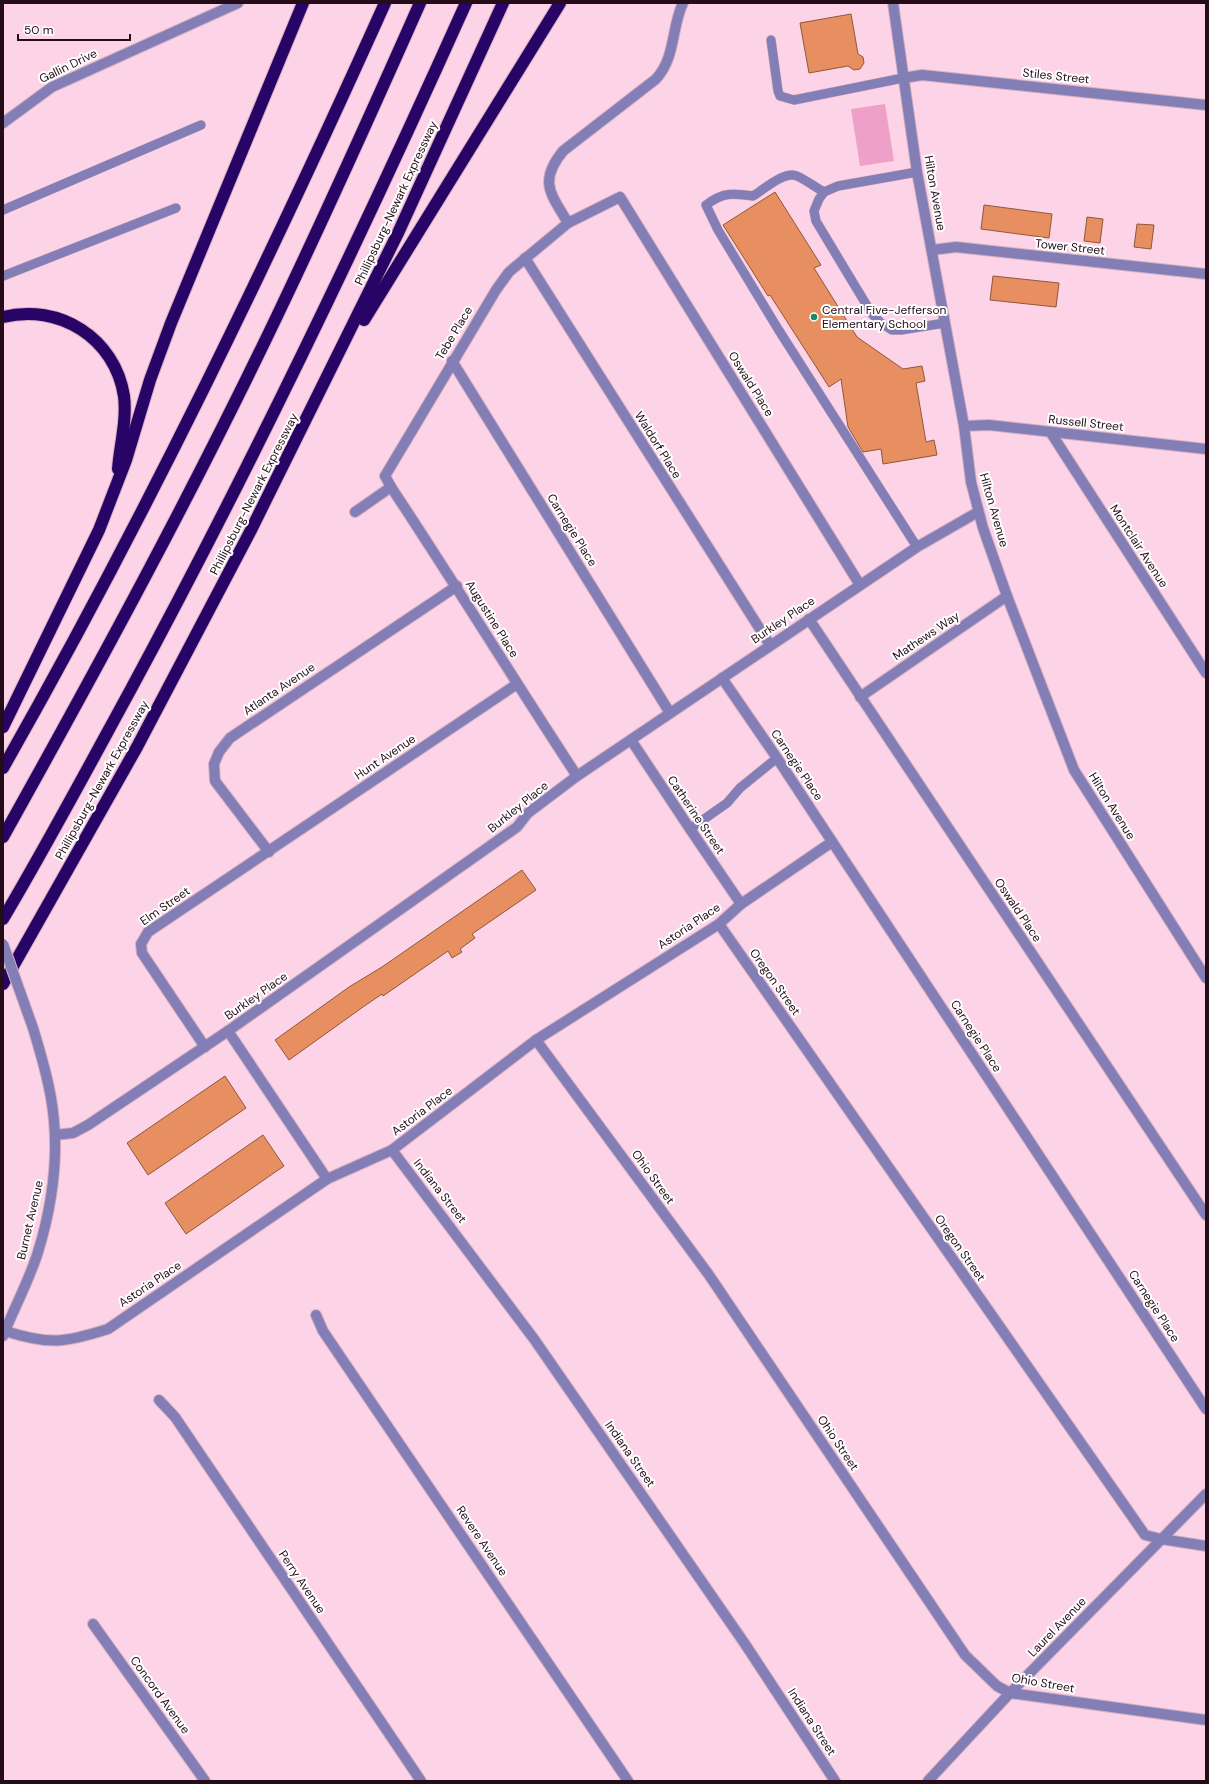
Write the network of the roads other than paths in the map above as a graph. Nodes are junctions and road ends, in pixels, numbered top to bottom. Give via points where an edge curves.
1 (238, 3) edge
2 (303, 3) edge
3 (385, 3) edge
4 (420, 3) edge
5 (466, 3) edge
6 (503, 3) edge
7 (560, 3) edge
8 (683, 3) edge
9 (893, 3) edge
10 (771, 40) dead end
11 (903, 78) junction
12 (1206, 104) edge
13 (3, 123) edge
14 (201, 125) dead end
15 (917, 172) junction
16 (824, 192) junction
17 (620, 197) joint
18 (176, 208) dead end
19 (3, 210) edge
20 (568, 223) junction
21 (932, 250) junction
22 (525, 258) junction
23 (1206, 274) edge
24 (3, 276) edge
25 (3, 317) edge
26 (945, 323) junction
27 (452, 361) junction
28 (327, 379) junction
29 (964, 426) junction
30 (1051, 433) junction
31 (1206, 449) edge
32 (385, 476) joint
33 (390, 487) junction
34 (116, 488) junction
35 (355, 512) dead end
36 (978, 512) junction
37 (917, 547) junction
38 (860, 585) junction
39 (457, 586) junction
40 (1007, 596) junction
41 (809, 619) junction
42 (770, 645) junction
43 (1206, 673) edge
44 (722, 678) junction
45 (517, 684) junction
46 (860, 697) junction
47 (670, 713) junction
48 (3, 727) edge
49 (631, 740) junction
50 (778, 758) junction
51 (3, 768) edge
52 (577, 776) junction
53 (690, 830) junction
54 (3, 837) edge
55 (832, 842) junction
56 (269, 852) junction
57 (741, 904) junction
58 (3, 919) edge
59 (719, 924) junction
60 (3, 944) edge
61 (1206, 978) edge
62 (3, 984) edge
63 (228, 1031) junction
64 (536, 1040) junction
65 (205, 1047) junction
66 (55, 1135) junction
67 (392, 1150) junction
68 (327, 1179) junction
69 (1206, 1215) edge
70 (316, 1314) dead end
71 (4, 1332) edge
72 (159, 1400) dead end
73 (1206, 1409) edge
74 (1206, 1494) edge
75 (1161, 1539) junction
76 (1206, 1546) edge
77 (93, 1624) dead end
78 (1010, 1693) junction
79 (1206, 1720) edge
80 (205, 1781) edge
81 (421, 1781) edge
82 (628, 1781) edge
83 (835, 1781) edge
84 (928, 1781) edge

1 - 13 street, Gallin Drive via 52,87
2 - 34 highway via 170,323
3 - 51 highway via 229,339 110,574
4 - 54 highway via 288,293 239,394 117,631
5 - 58 highway, Phillipsburg-Newark Expressway via 366,224 255,451 140,672
6 - 28 highway, Phillipsburg-Newark Expressway via 398,233
7 - 28 highway
8 - 20 street via 669,59 661,73 563,151 552,167 549,189
9 - 11 street, Hilton Avenue
10 - 11 lane via 780,96 794,100
11 - 12 street, Stiles Street via 922,75
11 - 15 street, Hilton Avenue
14 - 19 lane
15 - 16 lane via 838,186
15 - 21 street, Hilton Avenue
16 - 26 lane via 814,211 816,221 872,314 892,330
16 - 37 lane via 790,174 753,196 718,196 706,205 718,230 778,329
17 - 20 street, Tebe Place
17 - 38 street, Oswald Place
18 - 24 lane
20 - 22 street, Tebe Place
21 - 23 street, Tower Street via 956,247
21 - 26 street, Hilton Avenue
22 - 27 street, Tebe Place via 509,272 496,290
22 - 42 street, Waldorf Place
25 - 34 highway via 29,314 57,317 80,328 104,350 117,373 124,397
26 - 29 street, Hilton Avenue
27 - 32 street, Tebe Place
27 - 47 street, Carnegie Place
28 - 62 highway, Phillipsburg-Newark Expressway via 174,678
29 - 30 street, Russell Street via 990,425
29 - 36 street, Hilton Avenue via 971,482
30 - 31 street, Russell Street
30 - 43 street, Montclair Avenue
32 - 33 street, Augustine Place
33 - 35 street
33 - 39 street, Augustine Place
34 - 48 highway via 100,530
36 - 37 street, Burkley Place
36 - 40 street, Hilton Avenue
37 - 38 street, Burkley Place
38 - 41 street, Burkley Place
39 - 45 street, Augustine Place
39 - 56 street, Atlanta Avenue via 230,738 224,745 214,764 215,781
40 - 46 street, Mathews Way
40 - 61 street, Hilton Avenue via 1074,770
41 - 42 street, Burkley Place
41 - 46 street, Oswald Place
42 - 44 street, Burkley Place
44 - 47 street, Burkley Place
44 - 50 street, Carnegie Place
45 - 52 street, Augustine Place
45 - 56 street, Hunt Avenue
46 - 69 street, Oswald Place
47 - 49 street, Burkley Place
49 - 52 street, Burkley Place
49 - 53 street, Catherine Street
50 - 53 lane via 740,788 727,803
50 - 55 street, Carnegie Place
52 - 63 street, Burkley Place via 528,813 517,827
53 - 57 street, Catherine Street
55 - 57 street, Astoria Place
55 - 73 street, Carnegie Place
56 - 65 street, Elm Street via 148,932 141,944 142,953
57 - 59 street, Astoria Place
59 - 64 street, Astoria Place
59 - 75 street, Oregon Street via 1145,1535
60 - 66 street, Burnet Avenue, bridge via 46,1072
63 - 65 street, Burkley Place
63 - 68 street
64 - 67 street, Astoria Place
64 - 78 street, Ohio Street via 708,1275 965,1654 997,1686
65 - 66 street, Burkley Place via 88,1125 73,1133
66 - 71 street, Burnet Avenue via 53,1180 42,1236 32,1269
67 - 68 street, Astoria Place
67 - 83 street, Indiana Street via 534,1339 745,1644
68 - 71 street, Astoria Place via 108,1329 81,1338 57,1341 30,1339
70 - 82 street, Revere Avenue via 328,1338
72 - 81 street, Perry Avenue via 175,1417
74 - 75 street, Laurel Avenue
75 - 76 street, Oregon Street
75 - 78 street, Laurel Avenue
77 - 80 street, Concord Avenue
78 - 79 street, Ohio Street
78 - 84 street, Laurel Avenue

